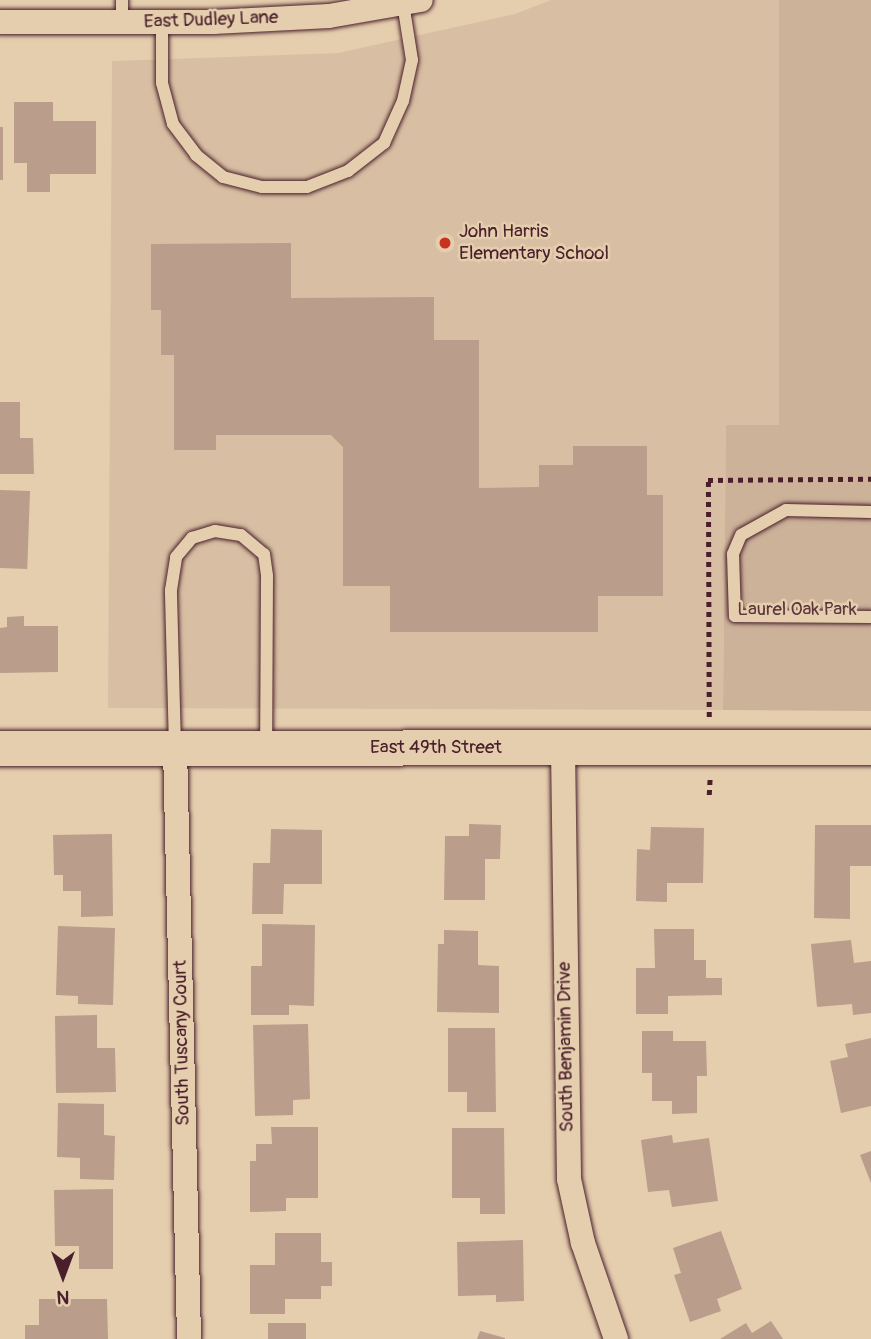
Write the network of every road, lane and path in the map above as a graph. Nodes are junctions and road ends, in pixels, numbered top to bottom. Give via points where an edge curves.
1 (412, 2) edge
2 (122, 11) edge
3 (0, 22) edge
4 (162, 23) junction
5 (871, 512) edge
6 (871, 617) edge
7 (871, 747) edge
8 (0, 748) edge
9 (175, 748) junction
10 (267, 748) junction
11 (563, 748) junction
12 (189, 1339) edge
13 (616, 1339) edge

1 - 4 street, East Dudley Lane via 329,16
1 - 4 lane via 412,60 403,101 384,143 348,171 307,187 262,187 223,177 196,155 173,124 162,83
2 - 3 street, East Dudley Lane
2 - 4 street, East Dudley Lane
5 - 6 lane via 786,510 741,535 733,554 735,616
7 - 11 street, East 49th Street
8 - 9 street, East 49th Street
9 - 10 street, East 49th Street
9 - 10 lane via 171,590 176,557 192,538 215,531 242,536 264,554
9 - 12 street, South Tuscany Court
10 - 11 street, East 49th Street
11 - 13 street, South Benjamin Drive via 569,1179 583,1243

